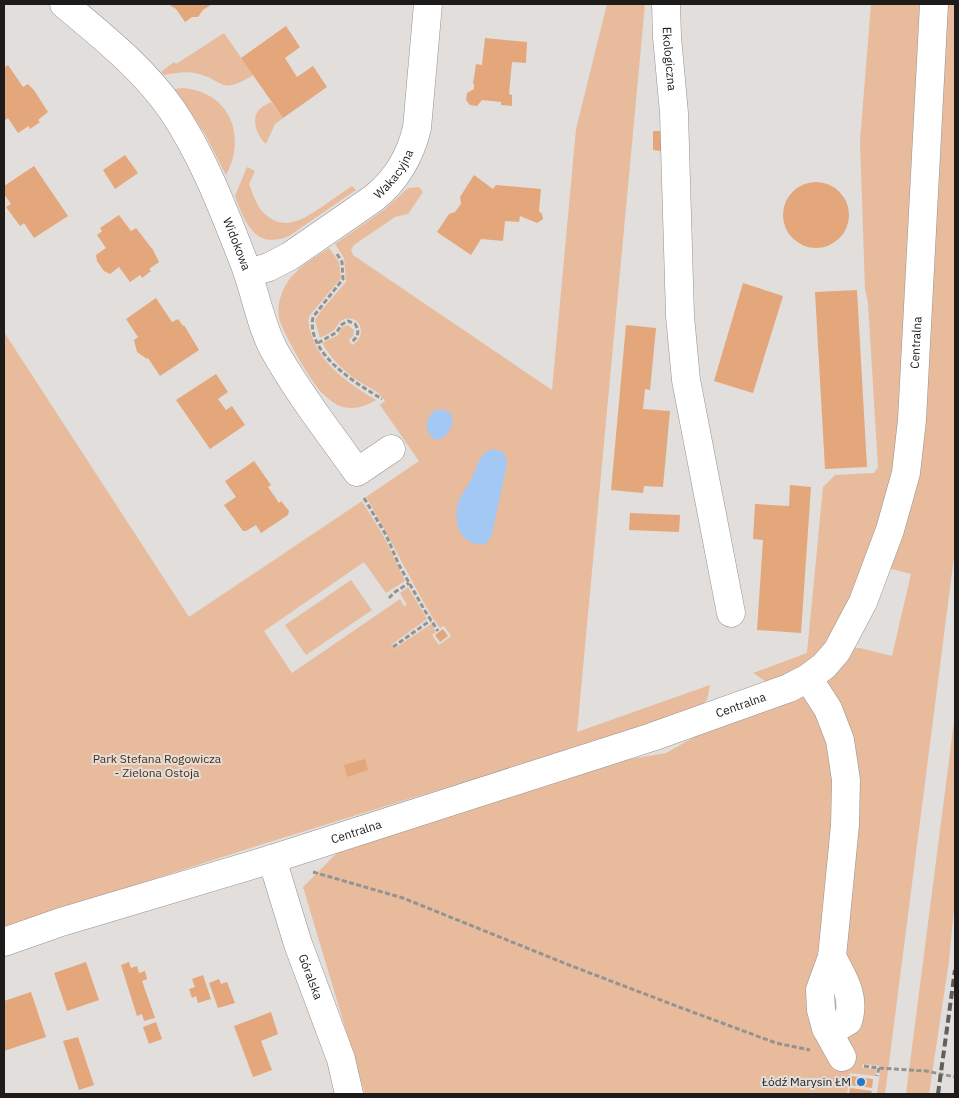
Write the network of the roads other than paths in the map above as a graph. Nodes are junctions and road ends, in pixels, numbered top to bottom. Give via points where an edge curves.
1 (64, 4) edge
2 (428, 4) edge
3 (666, 4) edge
4 (934, 4) edge
5 (248, 273) junction
6 (391, 449) dead end
7 (731, 614) dead end
8 (808, 678) junction
9 (272, 859) junction
10 (4, 942) edge
11 (842, 1058) road end
12 (349, 1094) edge

1 - 5 street, Widokowa via 133,64 172,110 205,168
2 - 5 street, Wakacyjna via 417,128 413,146 402,167 379,194 290,256
3 - 7 street, Ekologiczna via 674,113 680,316 686,380
4 - 8 street, Centralna via 912,420 906,472 890,530 863,602 837,652
5 - 6 street, Widokowa via 274,350 358,472
8 - 9 street, Centralna via 760,700 652,737
8 - 11 street via 828,709 840,740 846,780 845,825 832,957 820,990 826,1028
9 - 10 street, Centralna
9 - 12 street, Góralska via 298,944 341,1059

